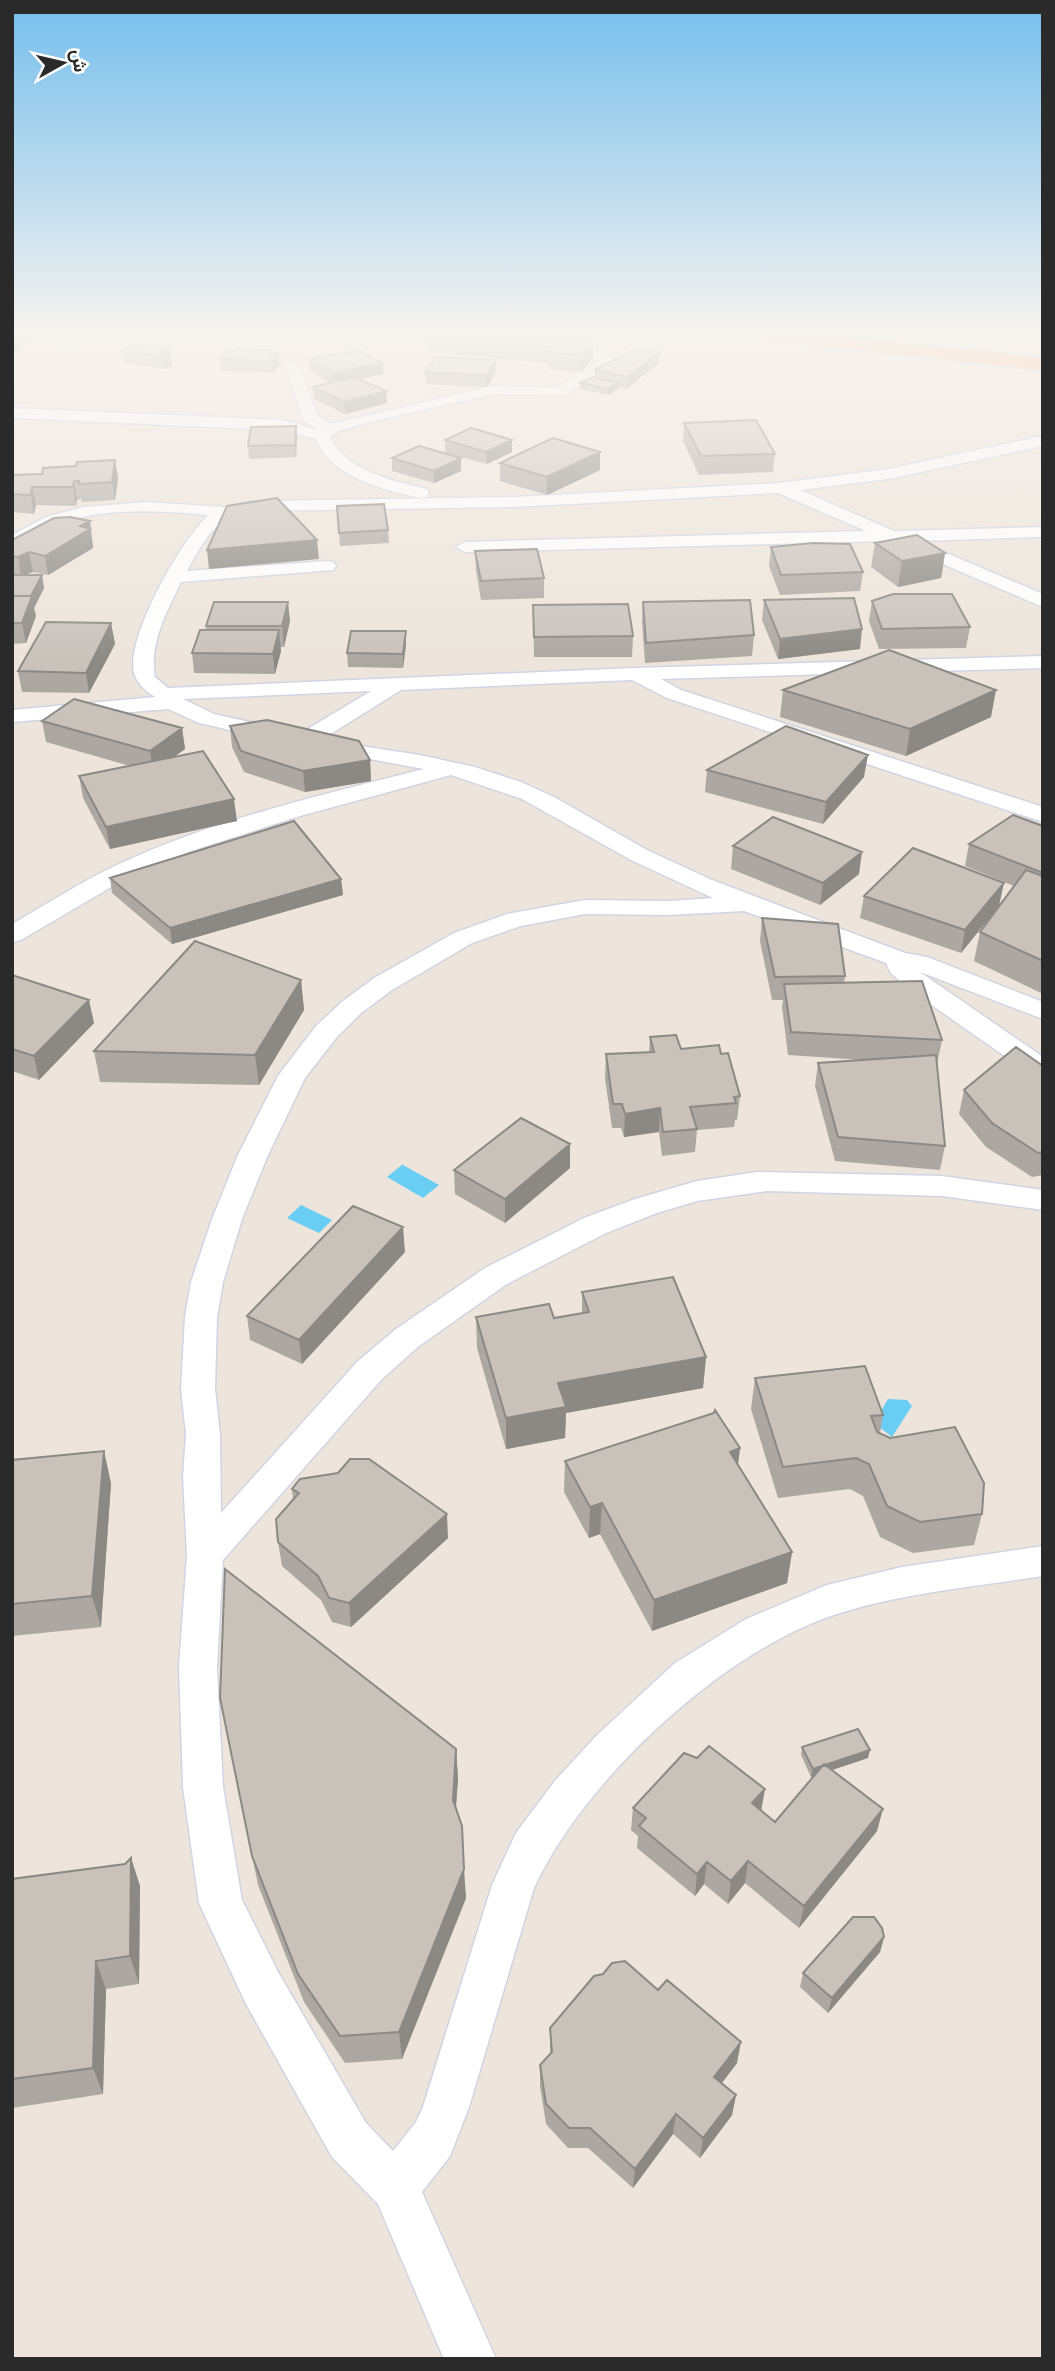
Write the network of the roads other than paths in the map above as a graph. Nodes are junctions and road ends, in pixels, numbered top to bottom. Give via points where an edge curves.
1 (328, 445) edge
2 (1026, 445) edge
3 (779, 488) junction
4 (462, 502) junction
5 (226, 512) junction
6 (1043, 532) edge
7 (894, 537) junction
8 (12, 542) edge
9 (465, 547) dead end
10 (327, 566) dead end
11 (174, 577) junction
12 (1043, 601) edge
13 (1043, 662) edge
14 (834, 669) junction
15 (635, 674) junction
16 (398, 684) junction
17 (800, 691) edge
18 (168, 698) junction
19 (777, 706) dead end
20 (12, 716) edge
21 (754, 720) junction
22 (304, 741) junction
23 (449, 769) junction
24 (1043, 815) edge
25 (747, 903) junction
26 (12, 935) edge
27 (901, 960) junction
28 (1043, 1011) edge
29 (1043, 1070) edge
30 (1043, 1200) edge
31 (205, 1555) junction
32 (1043, 1561) edge
33 (395, 2187) junction
34 (470, 2359) edge

1 - 4 street via 330,452 363,473 409,491
2 - 3 street via 878,476
3 - 4 street
3 - 7 street
4 - 5 street via 257,506
5 - 8 street via 173,508 87,512 56,519
5 - 11 street via 212,521
6 - 7 street
7 - 9 street
7 - 12 street
10 - 11 street
11 - 18 street via 143,654 144,676
13 - 14 street
14 - 15 street
14 - 17 street
15 - 16 street
15 - 21 street via 674,694
16 - 18 street
16 - 22 street
18 - 20 street
18 - 22 street via 186,711
19 - 21 street
21 - 24 street
22 - 23 street
23 - 25 street via 530,794 638,855
23 - 26 street via 323,801 172,850 123,871
25 - 27 street
25 - 31 street via 575,908 499,924 430,955 383,984 317,1041 281,1097 253,1155 207,1282 198,1389
27 - 28 street via 923,964
27 - 29 street via 898,964 903,971
30 - 31 street via 938,1186 761,1181 689,1195 598,1226 501,1274 396,1346
31 - 33 street via 198,1667 204,1787 221,1903 262,1988 349,2140
32 - 33 street via 902,1582 827,1601 793,1615 723,1651 689,1675 611,1748 531,1847 513,1885 446,2107 432,2139
33 - 34 street

